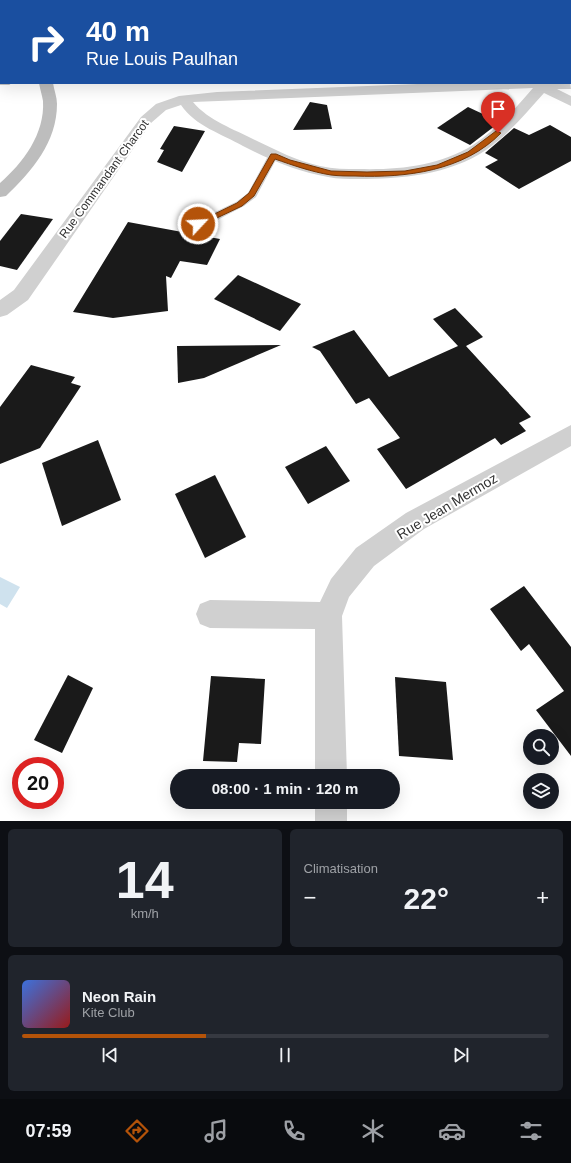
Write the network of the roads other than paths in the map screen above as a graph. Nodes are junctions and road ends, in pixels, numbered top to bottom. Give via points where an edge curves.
1 (46, 84) edge
2 (571, 84) edge
3 (542, 86) junction
4 (184, 99) junction
5 (571, 102) edge
6 (273, 156) junction
7 (0, 192) edge
8 (198, 224) dead end
9 (0, 310) edge
10 (571, 435) edge
11 (210, 614) dead end
12 (328, 616) junction
13 (331, 769) edge
14 (331, 809) edge
15 (331, 821) edge

1 - 7 street via 50,103 48,123 41,145 24,168
2 - 3 street, Rue Commandant Charcot
3 - 4 street, Rue Commandant Charcot via 523,84
3 - 5 street
3 - 6 street via 498,133 470,153 439,166 405,173 331,173
4 - 6 street via 188,107 205,119
4 - 9 street, Rue Commandant Charcot via 161,107 146,120 21,295
6 - 8 lane via 252,195 240,204
10 - 12 street, Rue Jean Mermoz via 415,521 365,557 340,588
11 - 12 street
12 - 13 street, Rue Jean Mermoz
14 - 15 street

